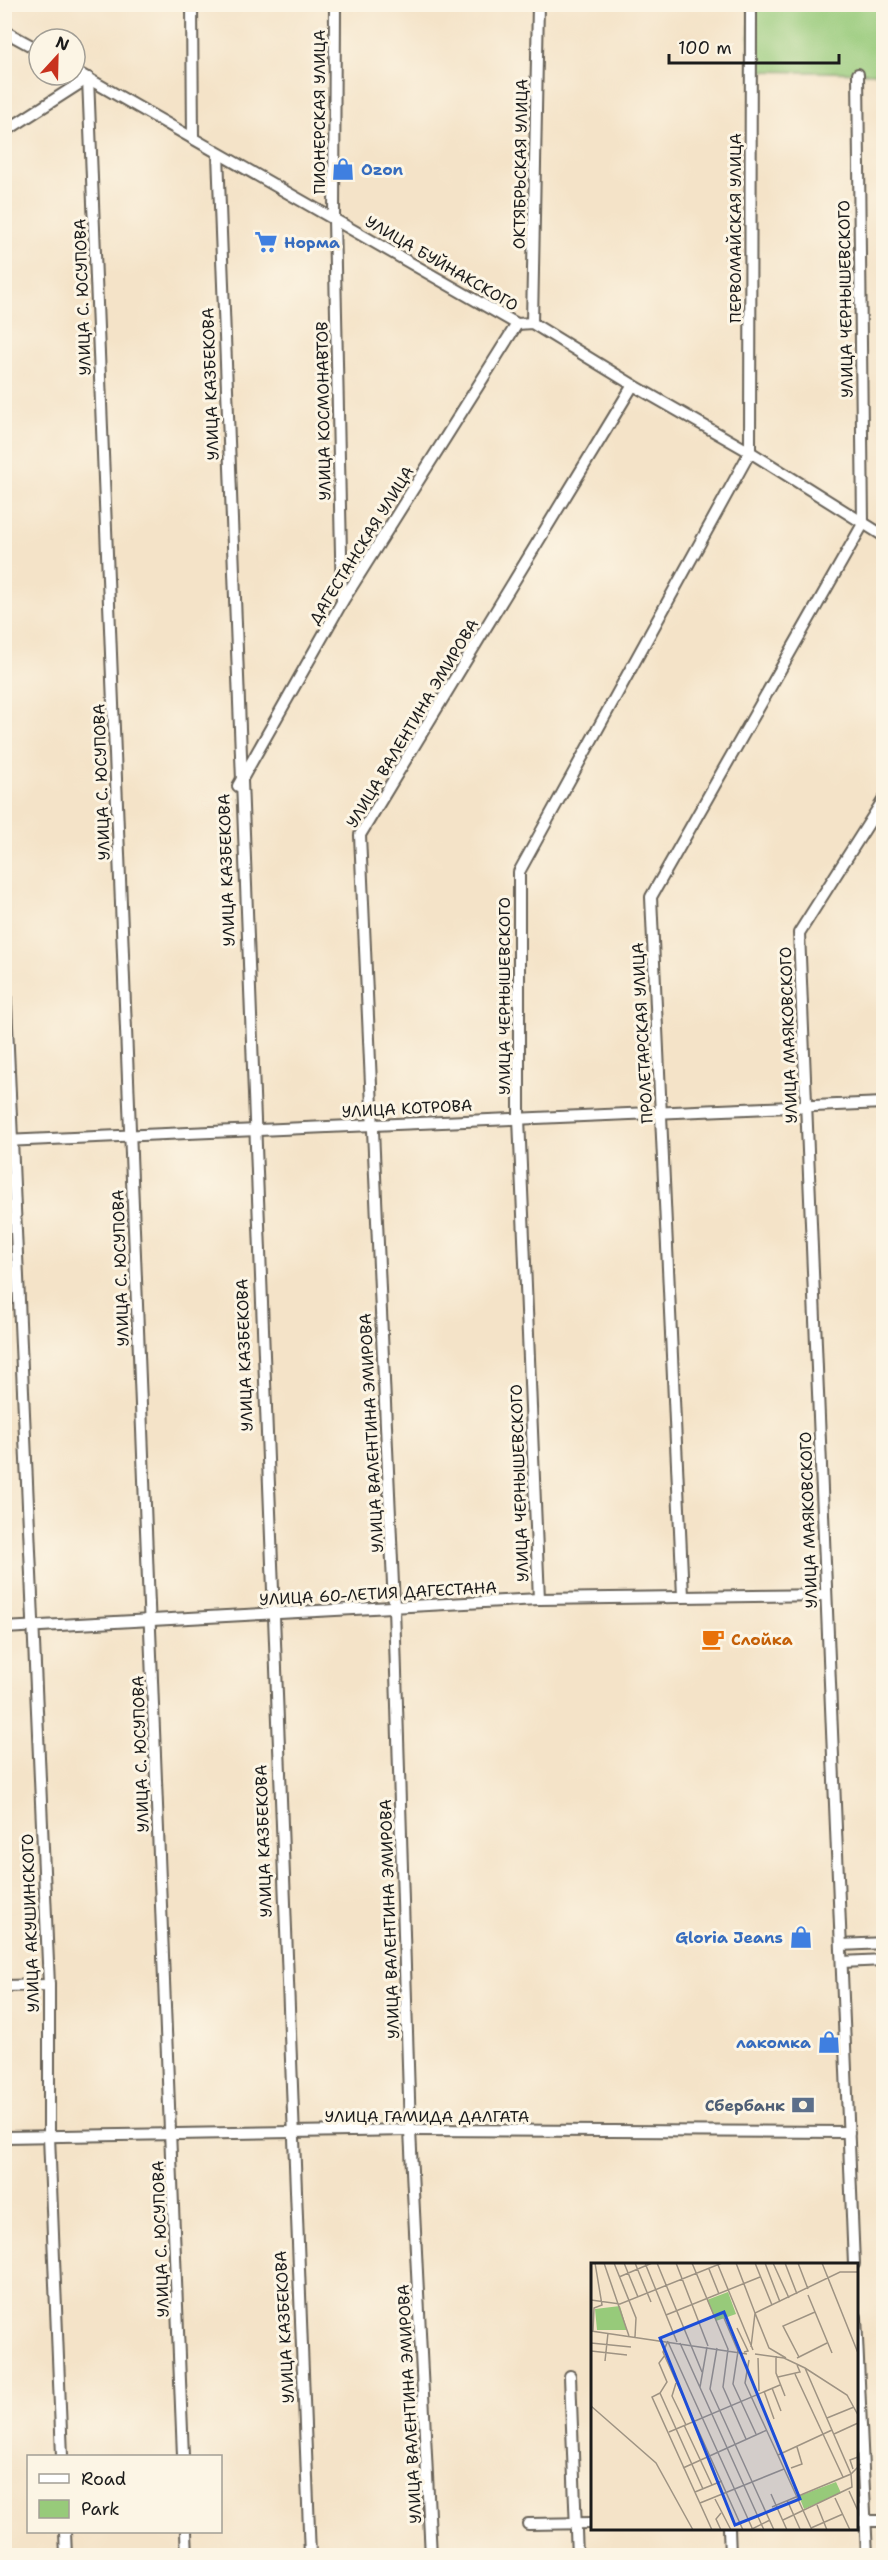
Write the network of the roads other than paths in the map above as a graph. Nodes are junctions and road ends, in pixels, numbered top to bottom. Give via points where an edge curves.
1 (192, 4) edge
2 (335, 4) edge
3 (538, 4) edge
4 (751, 4) edge
5 (4, 31) edge
6 (27, 43) edge
7 (858, 74) dead end
8 (88, 78) junction
9 (4, 132) edge
10 (193, 139) junction
11 (218, 154) junction
12 (334, 219) junction
13 (532, 323) junction
14 (517, 324) junction
15 (633, 385) junction
16 (750, 452) junction
17 (862, 524) junction
18 (884, 536) edge
19 (342, 603) junction
20 (238, 786) junction
21 (884, 799) edge
22 (4, 957) edge
23 (884, 1103) edge
24 (806, 1106) junction
25 (660, 1112) junction
26 (519, 1118) junction
27 (373, 1125) junction
28 (251, 1130) junction
29 (130, 1135) junction
30 (9, 1140) edge
31 (826, 1595) junction
32 (683, 1596) junction
33 (539, 1599) junction
34 (394, 1607) junction
35 (269, 1614) junction
36 (149, 1620) junction
37 (34, 1626) junction
38 (4, 1628) edge
39 (884, 1943) edge
40 (841, 1945) junction
41 (884, 1960) edge
42 (842, 1962) junction
43 (49, 1985) junction
44 (4, 1986) edge
45 (410, 2130) junction
46 (290, 2132) junction
47 (849, 2132) junction
48 (171, 2134) junction
49 (49, 2136) junction
50 (4, 2137) edge
51 (854, 2263) edge
52 (570, 2376) dead end
53 (858, 2399) edge
54 (62, 2455) edge
55 (183, 2455) edge
56 (861, 2521) edge
57 (884, 2521) edge
58 (591, 2523) edge
59 (528, 2524) dead end
60 (576, 2524) junction
61 (729, 2530) edge
62 (65, 2533) edge
63 (186, 2533) edge
64 (66, 2556) edge
65 (187, 2556) edge
66 (310, 2556) edge
67 (431, 2556) edge
68 (577, 2556) edge
69 (730, 2556) edge
70 (867, 2556) edge

1 - 10 street
2 - 12 street, ПИОНЕРСКАЯ УЛИЦА
3 - 13 street, ОКТЯБРЬСКАЯ УЛИЦА
4 - 16 street, ПЕРВОМАЙСКАЯ УЛИЦА
5 - 6 street
7 - 17 street, УЛИЦА ЧЕРНЫШЕВСКОГО
8 - 9 street
8 - 10 street, УЛИЦА БУЙНАКСКОГО
8 - 29 street, УЛИЦА С. ЮСУПОВА
10 - 11 street, УЛИЦА БУЙНАКСКОГО
11 - 12 street, УЛИЦА БУЙНАКСКОГО
11 - 20 street, УЛИЦА КАЗБЕКОВА
12 - 14 street, УЛИЦА БУЙНАКСКОГО
12 - 19 street, УЛИЦА КОСМОНАВТОВ
13 - 14 street, УЛИЦА БУЙНАКСКОГО
13 - 15 street, УЛИЦА БУЙНАКСКОГО
14 - 19 street, ДАГЕСТАНСКАЯ УЛИЦА
15 - 16 street, УЛИЦА БУЙНАКСКОГО
15 - 27 street, УЛИЦА ВАЛЕНТИНА ЭМИРОВА via 360,835
16 - 17 street, УЛИЦА БУЙНАКСКОГО
16 - 26 street, УЛИЦА ЧЕРНЫШЕВСКОГО via 519,872
17 - 18 street, УЛИЦА БУЙНАКСКОГО
17 - 25 street, ПРОЛЕТАРСКАЯ УЛИЦА via 651,897
19 - 20 street, ДАГЕСТАНСКАЯ УЛИЦА
20 - 28 street, УЛИЦА КАЗБЕКОВА
21 - 24 street, УЛИЦА МАЯКОВСКОГО via 799,933
22 - 30 street, УЛИЦА АКУШИНСКОГО
23 - 24 street, УЛИЦА КОТРОВА
24 - 25 street, УЛИЦА КОТРОВА
24 - 31 street, УЛИЦА МАЯКОВСКОГО
25 - 26 street, УЛИЦА КОТРОВА
25 - 32 street, ПРОЛЕТАРСКАЯ УЛИЦА
26 - 27 street, УЛИЦА КОТРОВА
26 - 33 street, УЛИЦА ЧЕРНЫШЕВСКОГО
27 - 28 street, УЛИЦА КОТРОВА
27 - 34 street, УЛИЦА ВАЛЕНТИНА ЭМИРОВА
28 - 29 street, УЛИЦА КОТРОВА
28 - 35 street, УЛИЦА КАЗБЕКОВА
29 - 30 street, УЛИЦА КОТРОВА
29 - 36 street, УЛИЦА С. ЮСУПОВА
30 - 37 street, УЛИЦА АКУШИНСКОГО
31 - 32 street, УЛИЦА 60-ЛЕТИЯ ДАГЕСТАНА
31 - 40 street, УЛИЦА МАЯКОВСКОГО
32 - 33 street, УЛИЦА 60-ЛЕТИЯ ДАГЕСТАНА
33 - 34 street, УЛИЦА 60-ЛЕТИЯ ДАГЕСТАНА
34 - 35 street, УЛИЦА 60-ЛЕТИЯ ДАГЕСТАНА
34 - 45 street, УЛИЦА ВАЛЕНТИНА ЭМИРОВА
35 - 36 street, УЛИЦА 60-ЛЕТИЯ ДАГЕСТАНА
35 - 46 street, УЛИЦА КАЗБЕКОВА
36 - 37 street, УЛИЦА 60-ЛЕТИЯ ДАГЕСТАНА
36 - 48 street, УЛИЦА С. ЮСУПОВА
37 - 38 street, УЛИЦА 60-ЛЕТИЯ ДАГЕСТАНА
37 - 43 street, УЛИЦА АКУШИНСКОГО
39 - 40 street
40 - 42 street, УЛИЦА МАЯКОВСКОГО
41 - 42 street
42 - 47 street, УЛИЦА МАЯКОВСКОГО
43 - 44 street
43 - 49 street, УЛИЦА АКУШИНСКОГО
45 - 46 street, УЛИЦА ГАМИДА ДАЛГАТА
45 - 47 street, УЛИЦА ГАМИДА ДАЛГАТА
45 - 67 street, УЛИЦА ВАЛЕНТИНА ЭМИРОВА
46 - 48 street, УЛИЦА ГАМИДА ДАЛГАТА
46 - 66 street, УЛИЦА КАЗБЕКОВА
47 - 51 street, УЛИЦА МАЯКОВСКОГО
48 - 49 street, УЛИЦА ГАМИДА ДАЛГАТА
48 - 55 street, УЛИЦА С. ЮСУПОВА
49 - 50 street, УЛИЦА ГАМИДА ДАЛГАТА
49 - 54 street, УЛИЦА АКУШИНСКОГО
52 - 60 street
53 - 56 street
56 - 57 street
56 - 70 street
58 - 60 street
59 - 60 street
60 - 68 street
61 - 69 street
62 - 64 street
63 - 65 street

